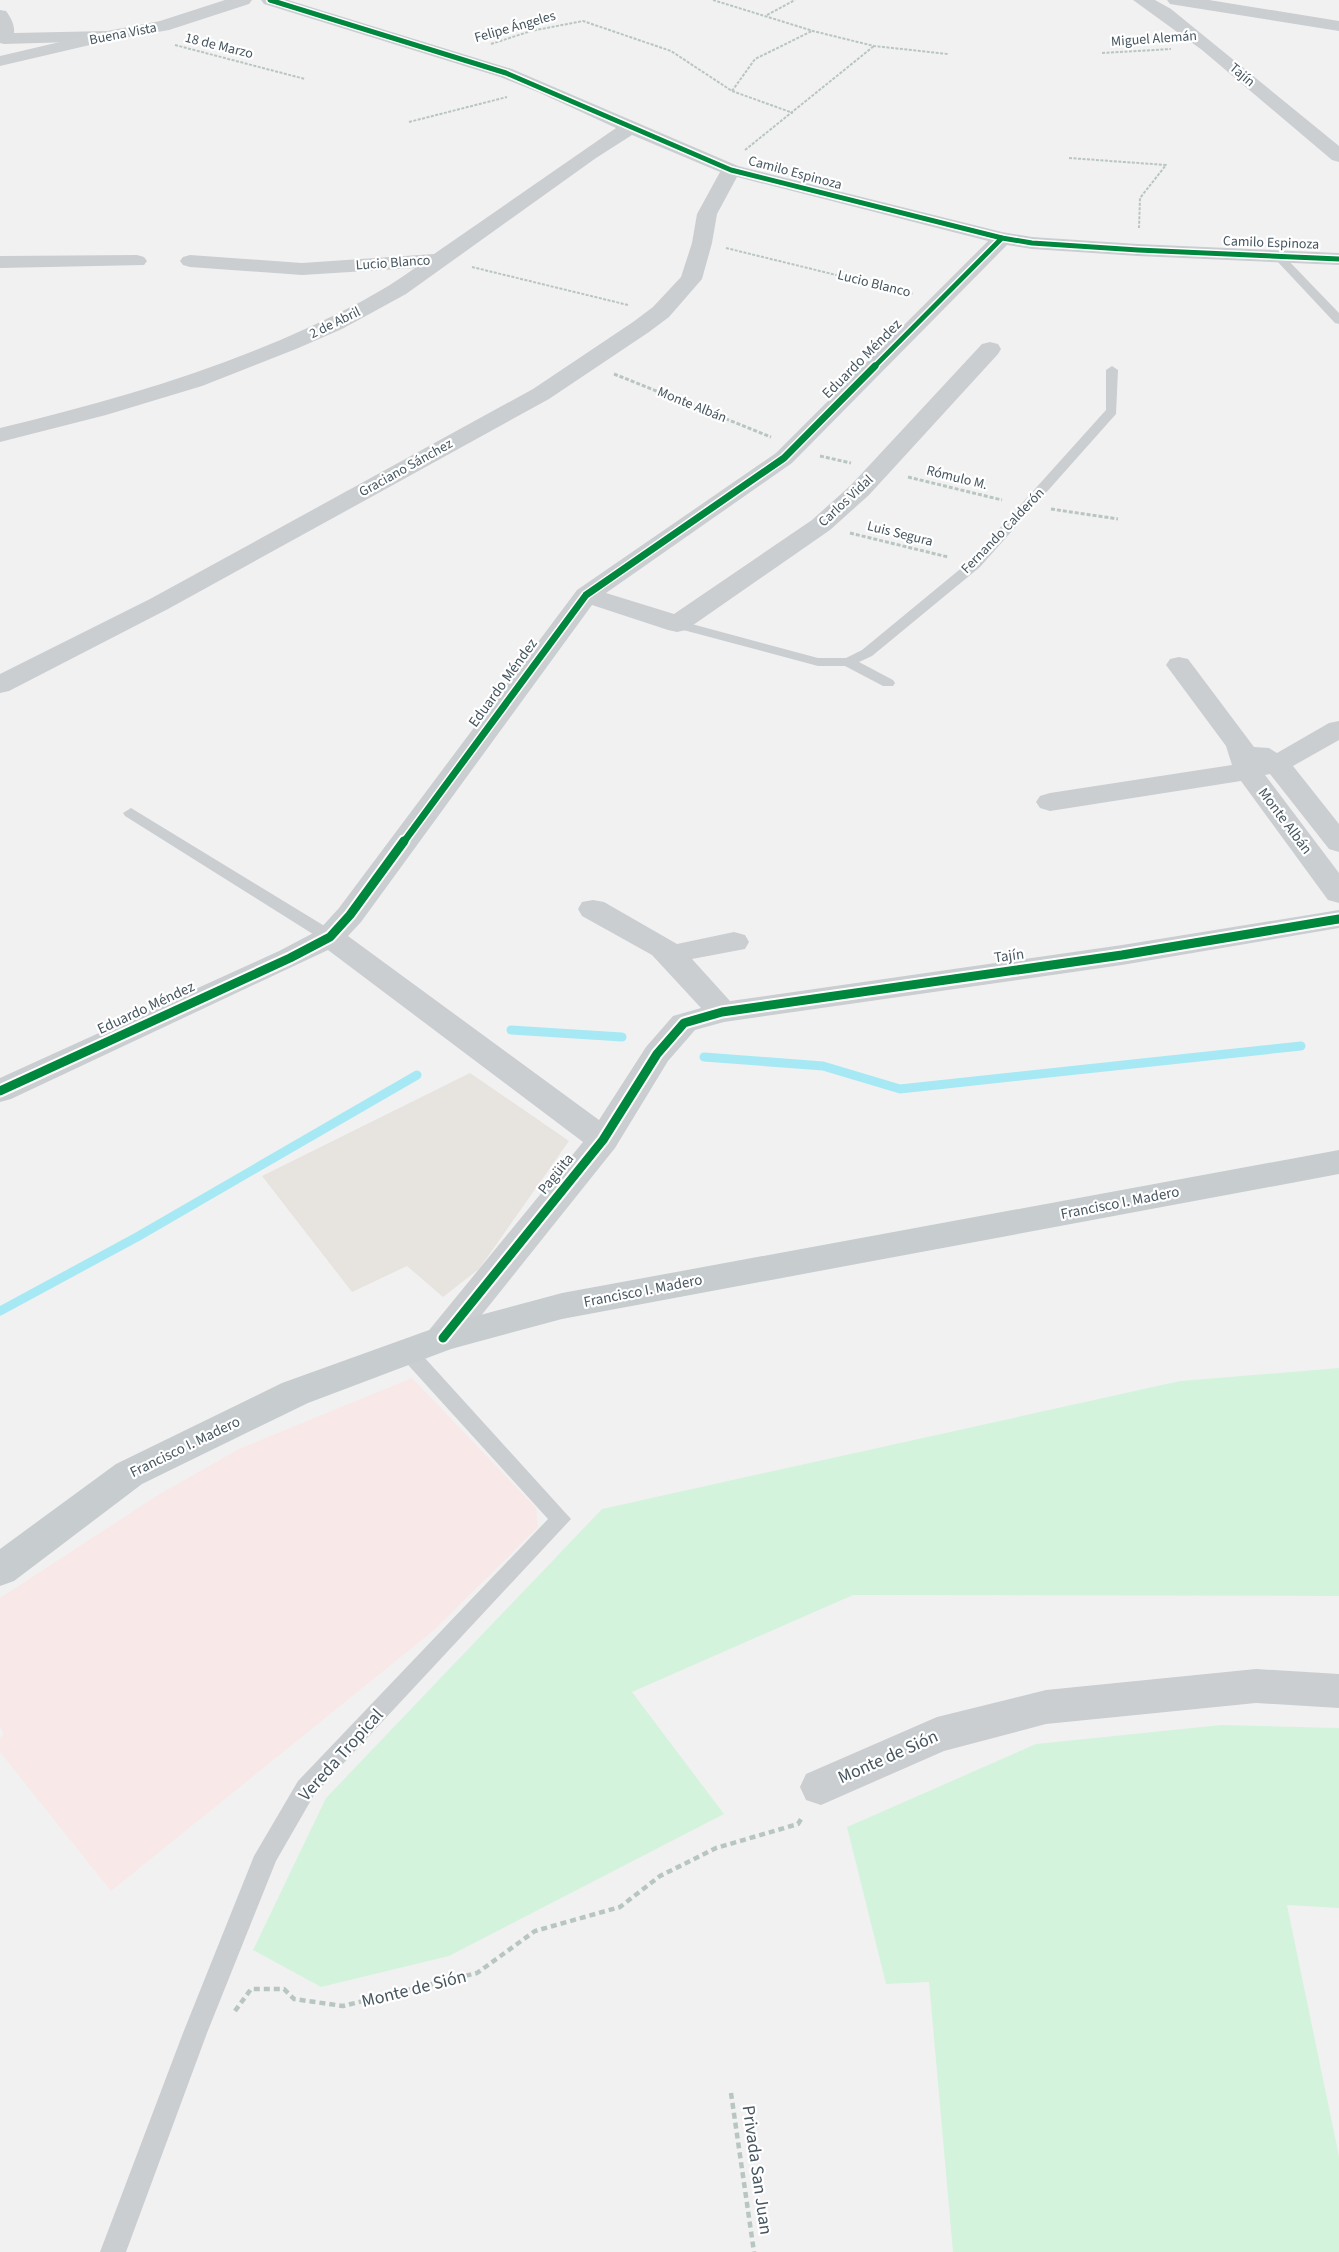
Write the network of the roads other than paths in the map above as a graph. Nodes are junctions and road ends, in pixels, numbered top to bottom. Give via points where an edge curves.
1 (243, 0) edge
2 (270, 0) edge
3 (1142, 0) edge
4 (1166, 4) edge
5 (0, 15) edge
6 (1339, 26) edge
7 (107, 36) junction
8 (0, 61) edge
9 (631, 128) junction
10 (1339, 156) edge
11 (727, 168) junction
12 (1002, 238) junction
13 (1280, 258) junction
14 (1339, 259) edge
15 (439, 260) junction
16 (137, 261) dead end
17 (190, 261) dead end
18 (0, 262) edge
19 (1339, 320) edge
20 (990, 349) dead end
21 (1112, 369) dead end
22 (0, 435) edge
23 (586, 595) junction
24 (676, 624) junction
25 (848, 662) junction
26 (1179, 666) dead end
27 (888, 683) dead end
28 (0, 686) edge
29 (1339, 729) edge
30 (1244, 758) junction
31 (1277, 764) junction
32 (1050, 802) dead end
33 (131, 813) dead end
34 (1297, 837) junction
35 (1335, 838) edge
36 (1339, 894) edge
37 (593, 909) dead end
38 (1339, 919) edge
39 (330, 937) junction
40 (734, 942) dead end
41 (671, 956) junction
42 (722, 1012) junction
43 (684, 1023) joint
44 (0, 1091) edge
45 (603, 1140) junction
46 (1339, 1162) edge
47 (443, 1338) junction
48 (407, 1351) junction
49 (0, 1570) edge
50 (1339, 1691) edge
51 (821, 1786) road end
52 (114, 2252) edge

1 - 7 main road, Buena Vista via 162,26
2 - 9 street, Camilo Espinoza via 545,88
3 - 4 main road, Tajín
4 - 6 street
4 - 10 main road, Tajín via 1208,46
5 - 7 street via 6,27 4,39
7 - 8 main road, Buena Vista
9 - 11 street, Camilo Espinoza
9 - 15 street, 2 de Abril
11 - 12 street, Camilo Espinoza
11 - 28 street, Graciano Sánchez via 707,214 690,279 661,312 541,394
12 - 13 street, Camilo Espinoza
12 - 23 street, Eduardo Méndez via 794,448
13 - 14 street, Camilo Espinoza
13 - 19 lane
15 - 17 street, Lucio Blanco via 302,269
15 - 22 street, 2 de Abril via 379,302 220,372 156,394
16 - 18 street
20 - 24 street, Carlos Vidal via 879,470 821,525
21 - 25 lane, Fernando Calderón via 1112,411 1029,506 975,564 867,653
23 - 24 street, Fernando Calderón
23 - 39 street, Eduardo Méndez
24 - 25 lane, Fernando Calderón via 818,662
25 - 27 lane, Fernando Calderón
26 - 30 street, Monte Albán
29 - 31 street
30 - 31 street, Monte Albán
30 - 32 street
30 - 34 street, Monte Albán
31 - 35 street, Monte Albán
33 - 39 lane
34 - 35 street
34 - 36 street, Monte Albán
37 - 41 street
38 - 42 street, Tajín via 1122,955
39 - 44 street, Eduardo Méndez
39 - 45 street
40 - 41 street
41 - 42 street
42 - 43 street, Tajín
43 - 45 street, Pagüita via 657,1054
45 - 47 street, Pagüita
46 - 47 main road, Francisco I. Madero via 562,1306
47 - 48 main road, Francisco I. Madero
48 - 49 main road, Francisco I. Madero via 295,1393 129,1474
48 - 52 lane, Vereda Tropical via 561,1519 306,1788 266,1856
50 - 51 street, Monte de Sión via 1256,1686 1046,1707 937,1734

